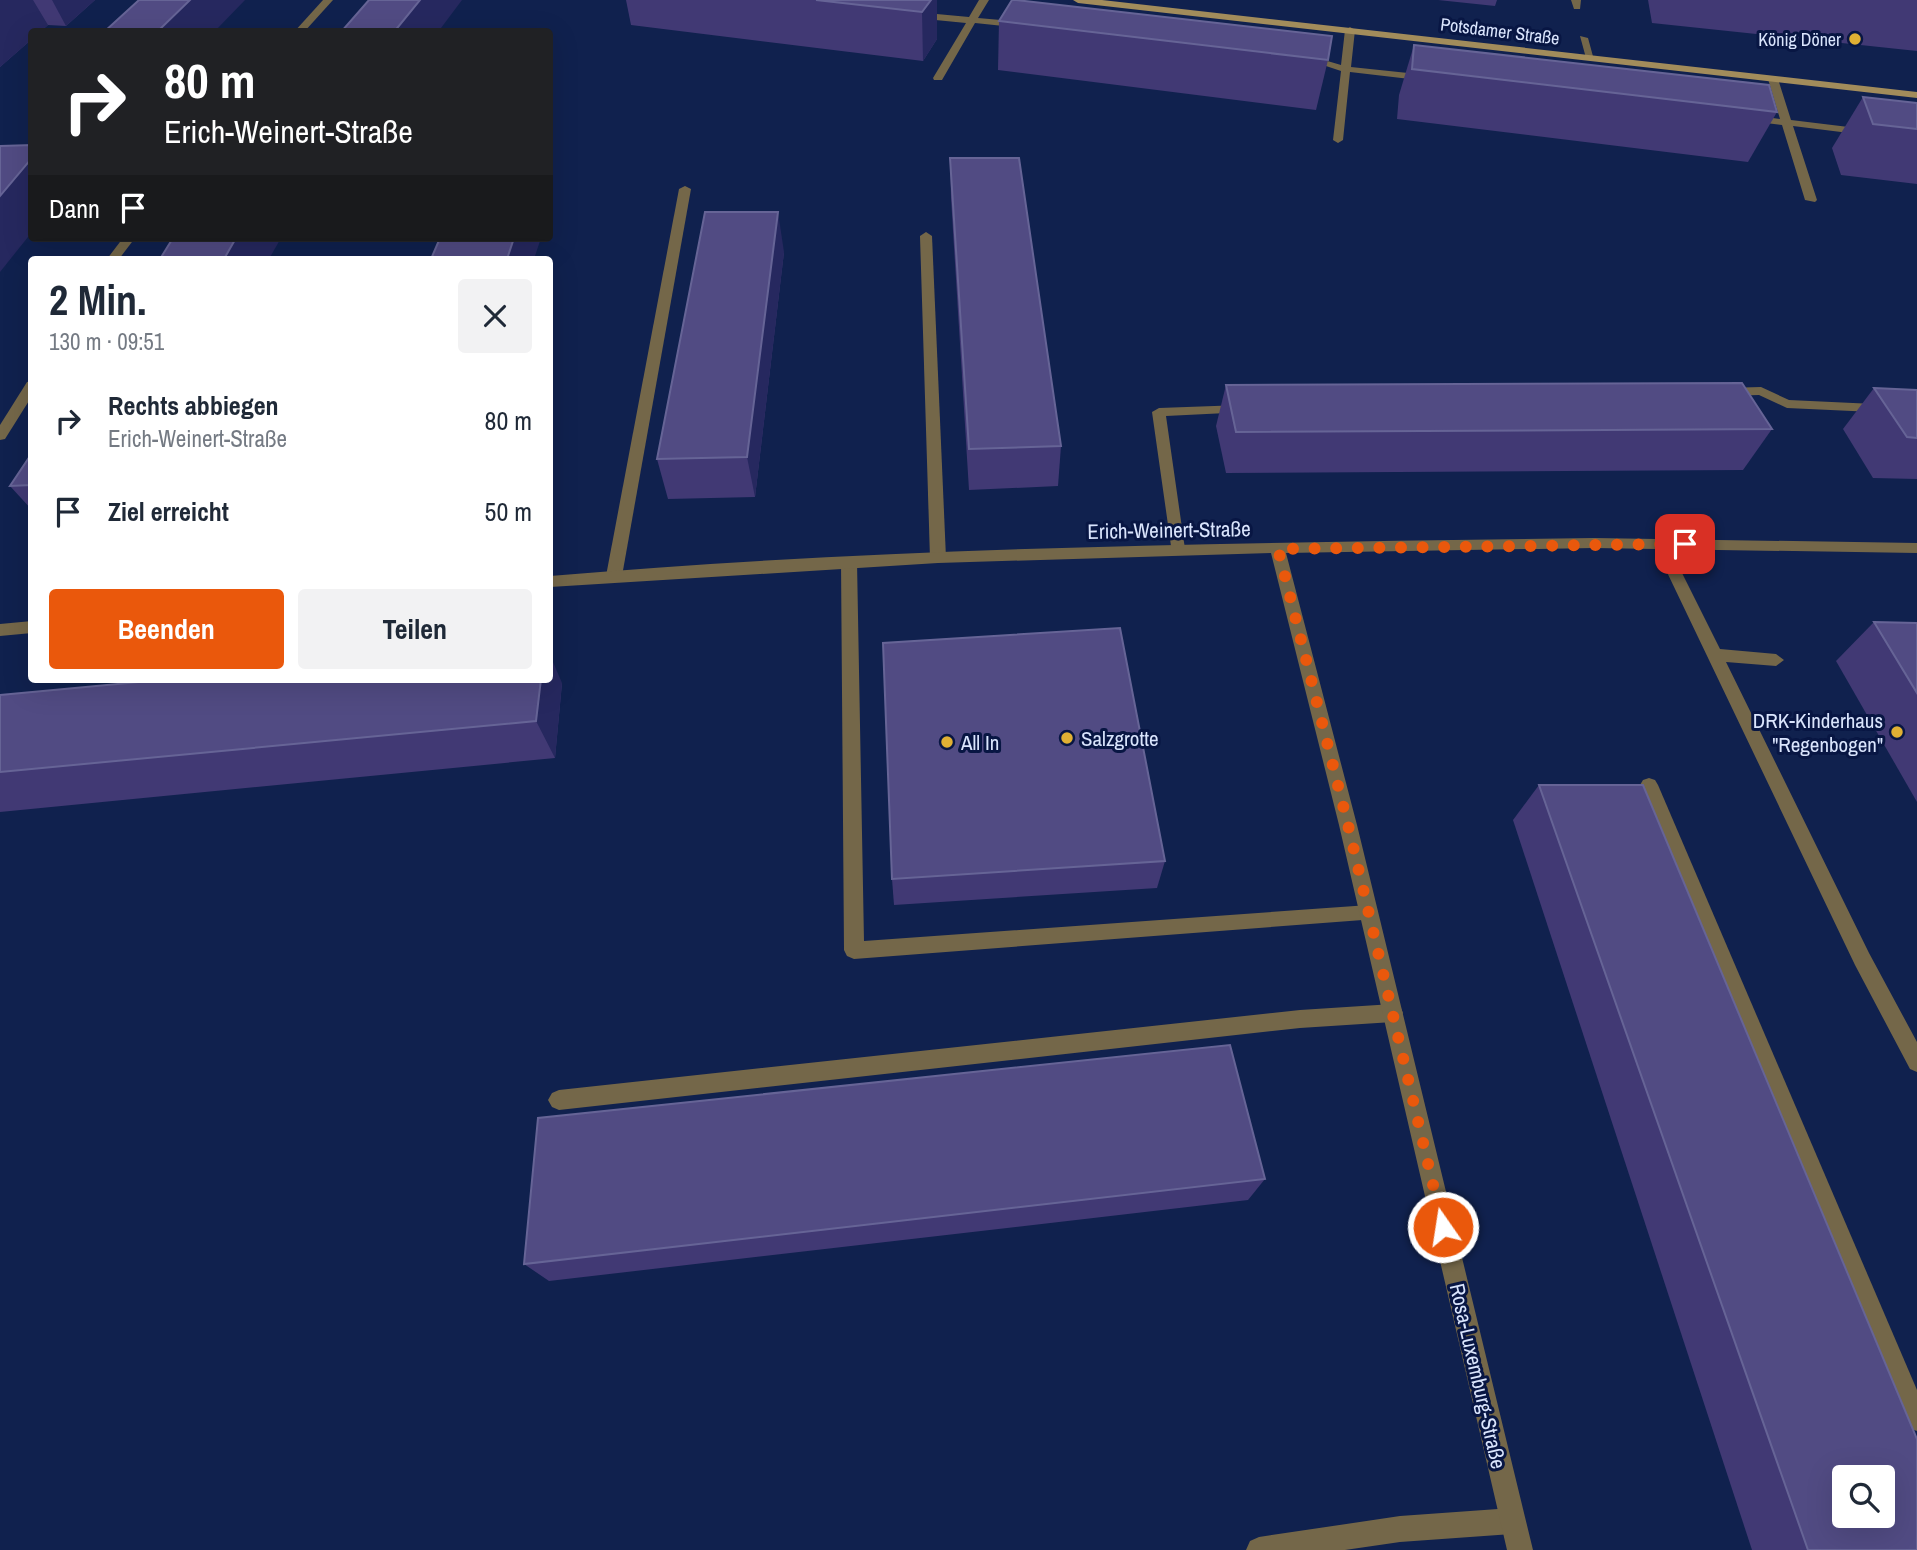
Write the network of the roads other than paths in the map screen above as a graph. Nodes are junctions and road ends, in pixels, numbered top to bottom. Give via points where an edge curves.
1 (328, 0) edge
2 (984, 0) edge
3 (1078, 0) edge
4 (901, 14) dead end
5 (972, 22) junction
6 (1032, 26) edge
7 (302, 28) edge
8 (1350, 30) junction
9 (1583, 38) dead end
10 (1290, 56) edge
11 (1591, 58) junction
12 (1346, 69) junction
13 (938, 78) dead end
14 (1773, 79) junction
15 (1443, 80) edge
16 (1917, 95) edge
17 (1732, 116) edge
18 (1787, 122) junction
19 (1878, 133) edge
20 (1338, 140) dead end
21 (685, 190) dead end
22 (1811, 200) dead end
23 (926, 236) dead end
24 (126, 242) edge
25 (115, 256) edge
26 (28, 392) edge
27 (1712, 393) edge
28 (1252, 409) edge
29 (1917, 410) edge
30 (0, 436) edge
31 (1660, 544) junction
32 (1917, 548) edge
33 (1177, 549) junction
34 (1278, 549) junction
35 (938, 558) junction
36 (849, 562) junction
37 (614, 576) junction
38 (553, 582) edge
39 (28, 627) edge
40 (0, 630) edge
41 (1716, 655) junction
42 (1776, 660) dead end
43 (1649, 785) dead end
44 (1369, 913) junction
45 (1393, 1013) junction
46 (1917, 1062) edge
47 (559, 1100) dead end
48 (1917, 1419) edge
49 (1512, 1521) junction
50 (1259, 1550) edge
51 (1520, 1550) edge

1 - 7 street
2 - 5 street
3 - 8 main road, Potsdamer Straße
4 - 5 street
5 - 6 street
5 - 13 street
8 - 11 main road, Potsdamer Straße
8 - 12 street
9 - 11 street
10 - 12 street
11 - 14 main road, Potsdamer Straße
12 - 15 street
12 - 20 street
14 - 16 main road, Potsdamer Straße
14 - 18 street
17 - 18 street
18 - 19 street
18 - 22 street
21 - 37 street
23 - 35 street
24 - 25 street
26 - 30 street
27 - 29 street via 1761,391 1787,404
28 - 33 street via 1159,412
31 - 32 street, Erich-Weinert-Straße
31 - 34 street, Erich-Weinert-Straße
31 - 41 street
33 - 34 street, Erich-Weinert-Straße
33 - 35 street, Erich-Weinert-Straße
34 - 44 street, Rosa-Luxemburg-Straße
35 - 36 street, Erich-Weinert-Straße
36 - 37 street, Erich-Weinert-Straße
36 - 44 street via 854,950
37 - 38 street, Erich-Weinert-Straße
39 - 40 street
41 - 42 street
41 - 46 street via 1862,960
43 - 48 street
44 - 45 street, Rosa-Luxemburg-Straße
45 - 47 street
45 - 49 street, Rosa-Luxemburg-Straße
49 - 50 street via 1400,1529
49 - 51 street, Rosa-Luxemburg-Straße

